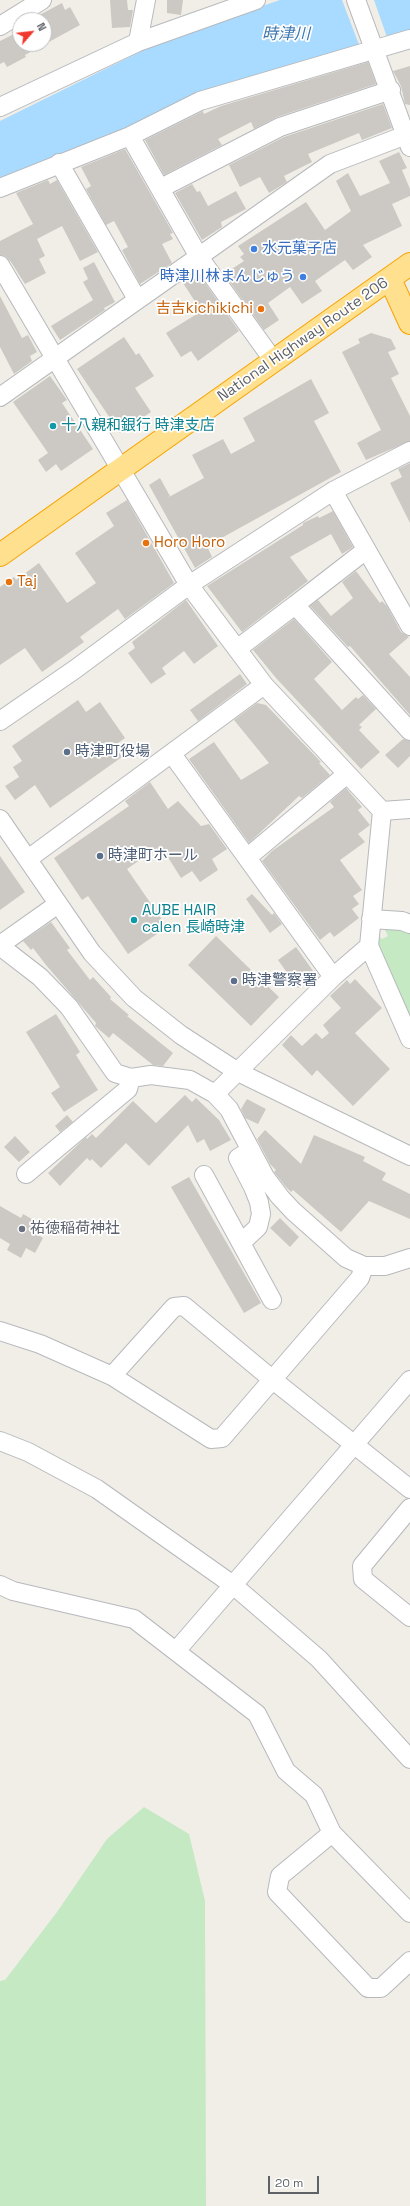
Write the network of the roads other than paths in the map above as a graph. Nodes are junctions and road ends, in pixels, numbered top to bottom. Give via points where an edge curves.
1 (42, 0) edge
2 (146, 0) edge
3 (256, 0) edge
4 (356, 0) edge
5 (0, 26) edge
6 (410, 39) edge
7 (138, 42) junction
8 (375, 49) junction
9 (391, 90) junction
10 (0, 107) edge
11 (130, 136) junction
12 (408, 141) edge
13 (59, 163) junction
14 (0, 188) edge
15 (161, 188) junction
16 (199, 257) junction
17 (410, 264) edge
18 (0, 265) edge
19 (390, 278) junction
20 (137, 299) junction
21 (410, 323) edge
22 (56, 359) junction
23 (273, 360) junction
24 (0, 397) edge
25 (410, 451) edge
26 (122, 470) junction
27 (333, 491) junction
28 (366, 550) junction
29 (0, 555) edge
30 (189, 585) junction
31 (295, 605) junction
32 (410, 626) edge
33 (237, 649) junction
34 (264, 685) junction
35 (0, 721) edge
36 (410, 731) edge
37 (172, 754) junction
38 (347, 774) junction
39 (410, 809) edge
40 (382, 811) junction
41 (0, 819) edge
42 (248, 857) junction
43 (28, 859) junction
44 (58, 904) junction
45 (371, 919) junction
46 (410, 924) edge
47 (0, 945) edge
48 (369, 946) junction
49 (332, 977) junction
50 (410, 1039) edge
51 (238, 1072) junction
52 (131, 1078) junction
53 (215, 1094) junction
54 (251, 1150) junction
55 (410, 1156) edge
56 (26, 1174) dead end
57 (204, 1175) dead end
58 (241, 1243) junction
59 (410, 1258) edge
60 (364, 1266) junction
61 (272, 1300) dead end
62 (0, 1331) edge
63 (112, 1376) junction
64 (273, 1380) junction
65 (410, 1380) edge
66 (0, 1441) edge
67 (356, 1444) junction
68 (410, 1488) edge
69 (410, 1508) edge
70 (0, 1585) edge
71 (233, 1585) junction
72 (410, 1617) edge
73 (176, 1651) junction
74 (410, 1758) edge
75 (332, 1833) junction
76 (410, 1913) edge
77 (410, 1961) edge

1 - 5 street
2 - 7 street
3 - 7 street
4 - 8 street
6 - 8 street
7 - 10 street
8 - 9 street
8 - 11 street via 200,101
9 - 12 street
9 - 15 street via 280,127
11 - 13 street
11 - 15 street
12 - 16 street via 330,164
13 - 14 street
13 - 20 street
15 - 16 street
16 - 20 street
16 - 23 street
17 - 19 highway, National Highway Route 206
18 - 22 street
19 - 21 highway
19 - 23 highway, National Highway Route 206
20 - 22 street
22 - 24 street
22 - 26 street
23 - 26 highway, National Highway Route 206
25 - 27 street
26 - 29 highway, National Highway Route 206
26 - 30 street
27 - 28 street
27 - 30 street
28 - 31 street
28 - 32 street
30 - 33 street
30 - 35 street
31 - 33 street
31 - 36 street
33 - 34 street
34 - 37 street
34 - 38 street
37 - 42 street
37 - 43 street
38 - 40 street
38 - 42 street
39 - 40 street
40 - 45 street
41 - 43 street
42 - 49 street
43 - 44 street
44 - 47 street
44 - 51 street via 92,953 134,998 181,1036
45 - 46 street
45 - 48 street
47 - 52 street via 40,977 69,1007 116,1073
48 - 49 street
48 - 50 street
49 - 51 street
51 - 53 street
51 - 55 street
52 - 53 street via 151,1075 190,1080
52 - 56 street via 128,1089
53 - 54 street via 229,1110
54 - 58 street via 238,1158 253,1187 261,1214 258,1228
54 - 60 street via 265,1177 293,1211 346,1258
57 - 58 street
58 - 61 street
59 - 60 street via 385,1266
60 - 64 street via 360,1278
62 - 63 street via 40,1344
63 - 64 street via 211,1439 222,1438
63 - 64 street via 174,1307 184,1306
64 - 67 street
65 - 67 street
66 - 71 street via 28,1452 97,1489
67 - 68 street
67 - 71 street
69 - 72 street via 362,1566 363,1579
70 - 73 street via 134,1619
71 - 73 street
71 - 74 street via 319,1659
73 - 75 street via 257,1714 286,1772 314,1795
75 - 76 street
75 - 77 street via 280,1876 277,1892 368,1988 381,1988

